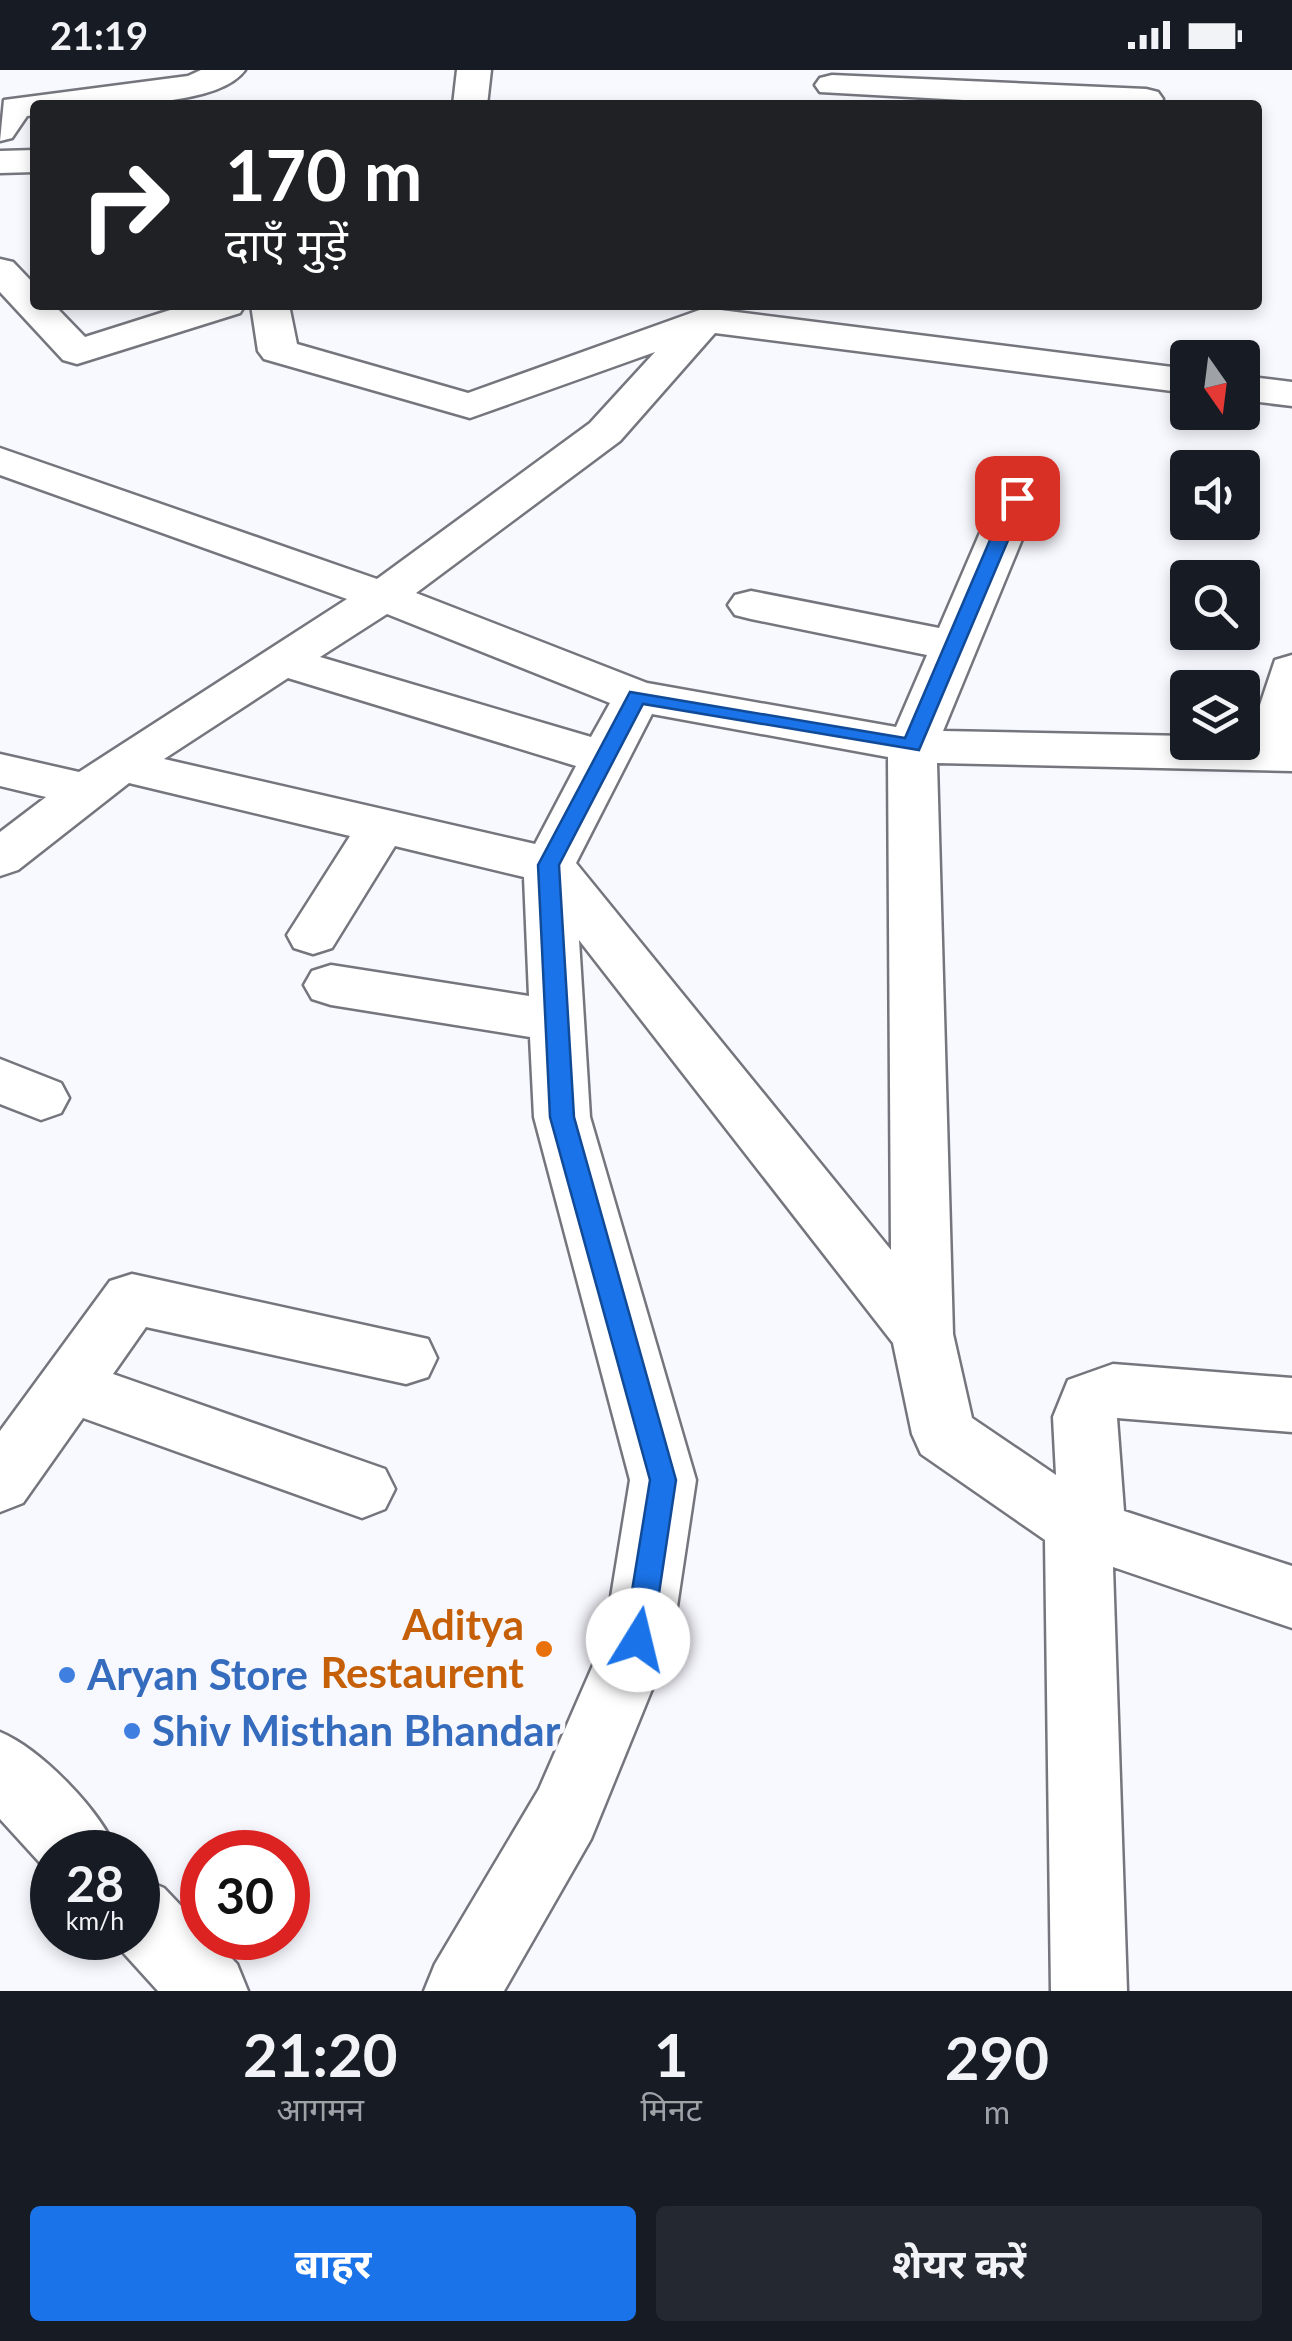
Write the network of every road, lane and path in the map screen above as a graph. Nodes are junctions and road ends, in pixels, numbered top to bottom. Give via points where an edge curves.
1 (228, 70) edge
2 (474, 70) edge
3 (830, 87) edge
4 (1146, 99) dead end
5 (73, 100) edge
6 (471, 100) edge
7 (30, 105) edge
8 (0, 131) edge
9 (0, 162) edge
10 (30, 162) edge
11 (0, 270) edge
12 (30, 302) edge
13 (38, 310) edge
14 (210, 310) edge
15 (271, 310) edge
16 (712, 312) edge
17 (1170, 378) edge
18 (1260, 390) edge
19 (1292, 394) edge
20 (0, 461) edge
21 (1017, 498) dead end
22 (384, 596) junction
23 (751, 605) dead end
24 (954, 646) junction
25 (282, 661) junction
26 (1292, 670) edge
27 (637, 696) junction
28 (912, 746) junction
29 (1280, 756) edge
30 (605, 758) junction
31 (0, 770) edge
32 (104, 777) junction
33 (382, 826) junction
34 (0, 858) edge
35 (549, 865) junction
36 (313, 934) dead end
37 (331, 985) dead end
38 (557, 1020) junction
39 (922, 1334) junction
40 (406, 1358) dead end
41 (67, 1384) junction
42 (1292, 1405) edge
43 (0, 1483) edge
44 (362, 1489) dead end
45 (1085, 1529) junction
46 (1292, 1597) edge
47 (0, 1767) edge
48 (59, 1830) edge
49 (160, 1938) edge
50 (210, 1991) edge
51 (462, 1991) edge
52 (1089, 1991) edge

1 - 5 street via 196,85
2 - 6 street
3 - 4 street
7 - 8 street via 16,107
9 - 10 street
11 - 12 street
13 - 14 street via 77,352
15 - 16 street via 278,351 470,406
16 - 17 street
16 - 22 street via 604,432
18 - 19 street
20 - 22 street
21 - 24 street
22 - 25 street
22 - 27 street
23 - 24 street
24 - 28 street
25 - 30 street
25 - 32 street
26 - 29 street
27 - 28 street
27 - 30 street
28 - 29 street
28 - 39 street
30 - 35 street
31 - 32 street
32 - 33 street
32 - 34 street
33 - 35 street
33 - 36 street
35 - 38 street
35 - 39 street
37 - 38 street
38 - 51 street via 562,1117 663,1480 638,1640 565,1814
39 - 45 street via 944,1434
40 - 41 street via 132,1299
41 - 43 street
41 - 44 street
42 - 45 street via 1113,1390 1090,1399
45 - 46 street
45 - 52 street
47 - 48 street
49 - 50 street

